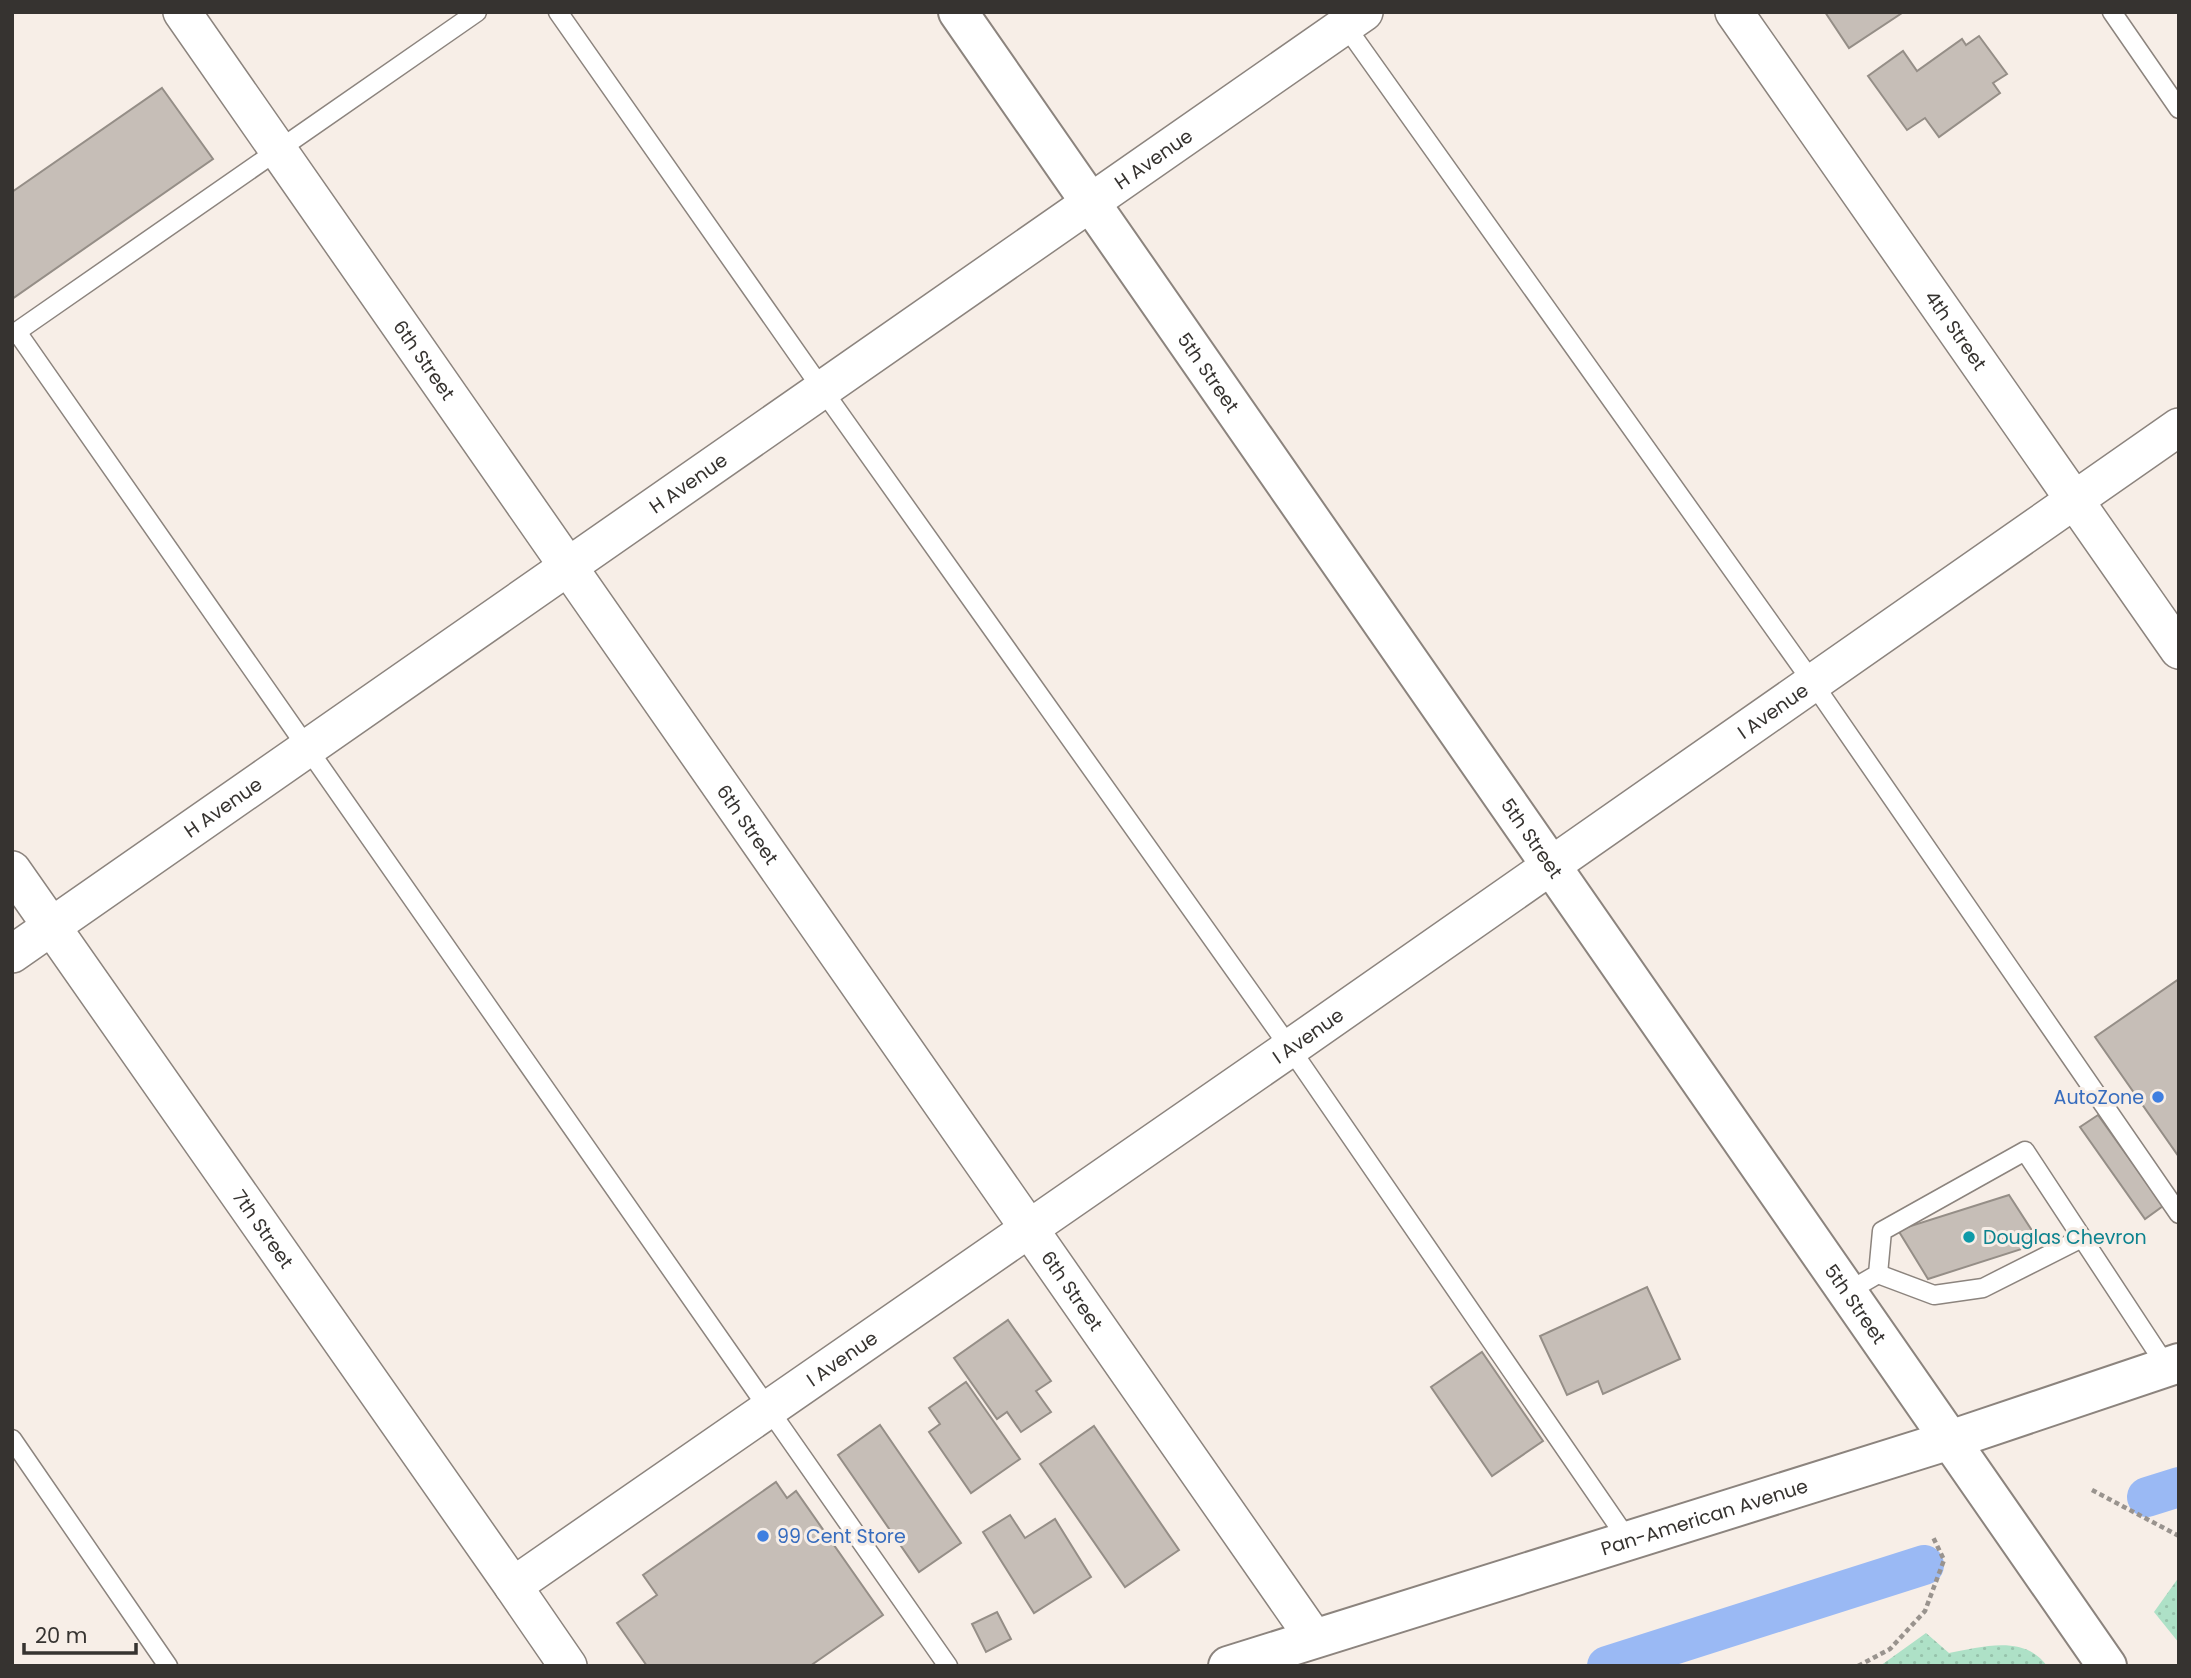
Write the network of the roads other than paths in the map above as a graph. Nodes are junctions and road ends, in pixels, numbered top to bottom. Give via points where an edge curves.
1 (182, 12) edge
2 (477, 12) edge
3 (558, 12) edge
4 (958, 12) edge
5 (1734, 12) edge
6 (2112, 12) edge
7 (1348, 17) edge
8 (2179, 109) edge
9 (278, 150) junction
10 (1090, 203) junction
11 (14, 334) edge
12 (822, 389) junction
13 (2179, 427) edge
14 (2074, 500) junction
15 (568, 567) junction
16 (2179, 650) edge
17 (1813, 683) junction
18 (305, 749) junction
19 (1551, 866) junction
20 (12, 870) edge
21 (51, 926) junction
22 (12, 954) edge
23 (1290, 1048) junction
24 (2179, 1214) edge
25 (1030, 1229) junction
26 (2082, 1238) junction
27 (1863, 1283) junction
28 (2173, 1365) edge
29 (770, 1408) junction
30 (12, 1439) edge
31 (1950, 1440) junction
32 (1628, 1540) junction
33 (513, 1586) junction
34 (1314, 1638) junction
35 (168, 1666) edge
36 (568, 1666) edge
37 (948, 1666) edge
38 (1228, 1666) edge
39 (2107, 1666) edge

1 - 9 street, 6th Street
2 - 9 lane
3 - 12 lane
4 - 10 street, 5th Street
5 - 14 street, 4th Street
6 - 8 lane
7 - 10 street, H Avenue
7 - 17 lane
9 - 11 lane
9 - 15 street, 6th Street
10 - 12 street, H Avenue
10 - 19 street, 5th Street
11 - 18 lane
12 - 15 street, H Avenue
12 - 23 lane
13 - 14 street, I Avenue
14 - 16 street, 4th Street
14 - 17 street, I Avenue
15 - 18 street, H Avenue
15 - 25 street, 6th Street
17 - 19 street, I Avenue
17 - 24 lane
18 - 21 street, H Avenue
18 - 29 lane
19 - 23 street, I Avenue
19 - 27 street, 5th Street
20 - 21 street, 7th Street
21 - 22 street, H Avenue
21 - 33 street, 7th Street
23 - 25 street, I Avenue
23 - 32 lane
25 - 29 street, I Avenue
25 - 34 street, 6th Street
26 - 27 lane via 1983,1287 1934,1295
26 - 27 lane via 2025,1151 1882,1231
26 - 28 lane
27 - 31 street, 5th Street
28 - 31 street, Pan-American Avenue
29 - 33 street, I Avenue
29 - 37 lane
30 - 35 lane
31 - 32 street, Pan-American Avenue
31 - 39 street, 5th Street
32 - 34 street, Pan-American Avenue
33 - 36 street
34 - 38 street, Pan-American Avenue

